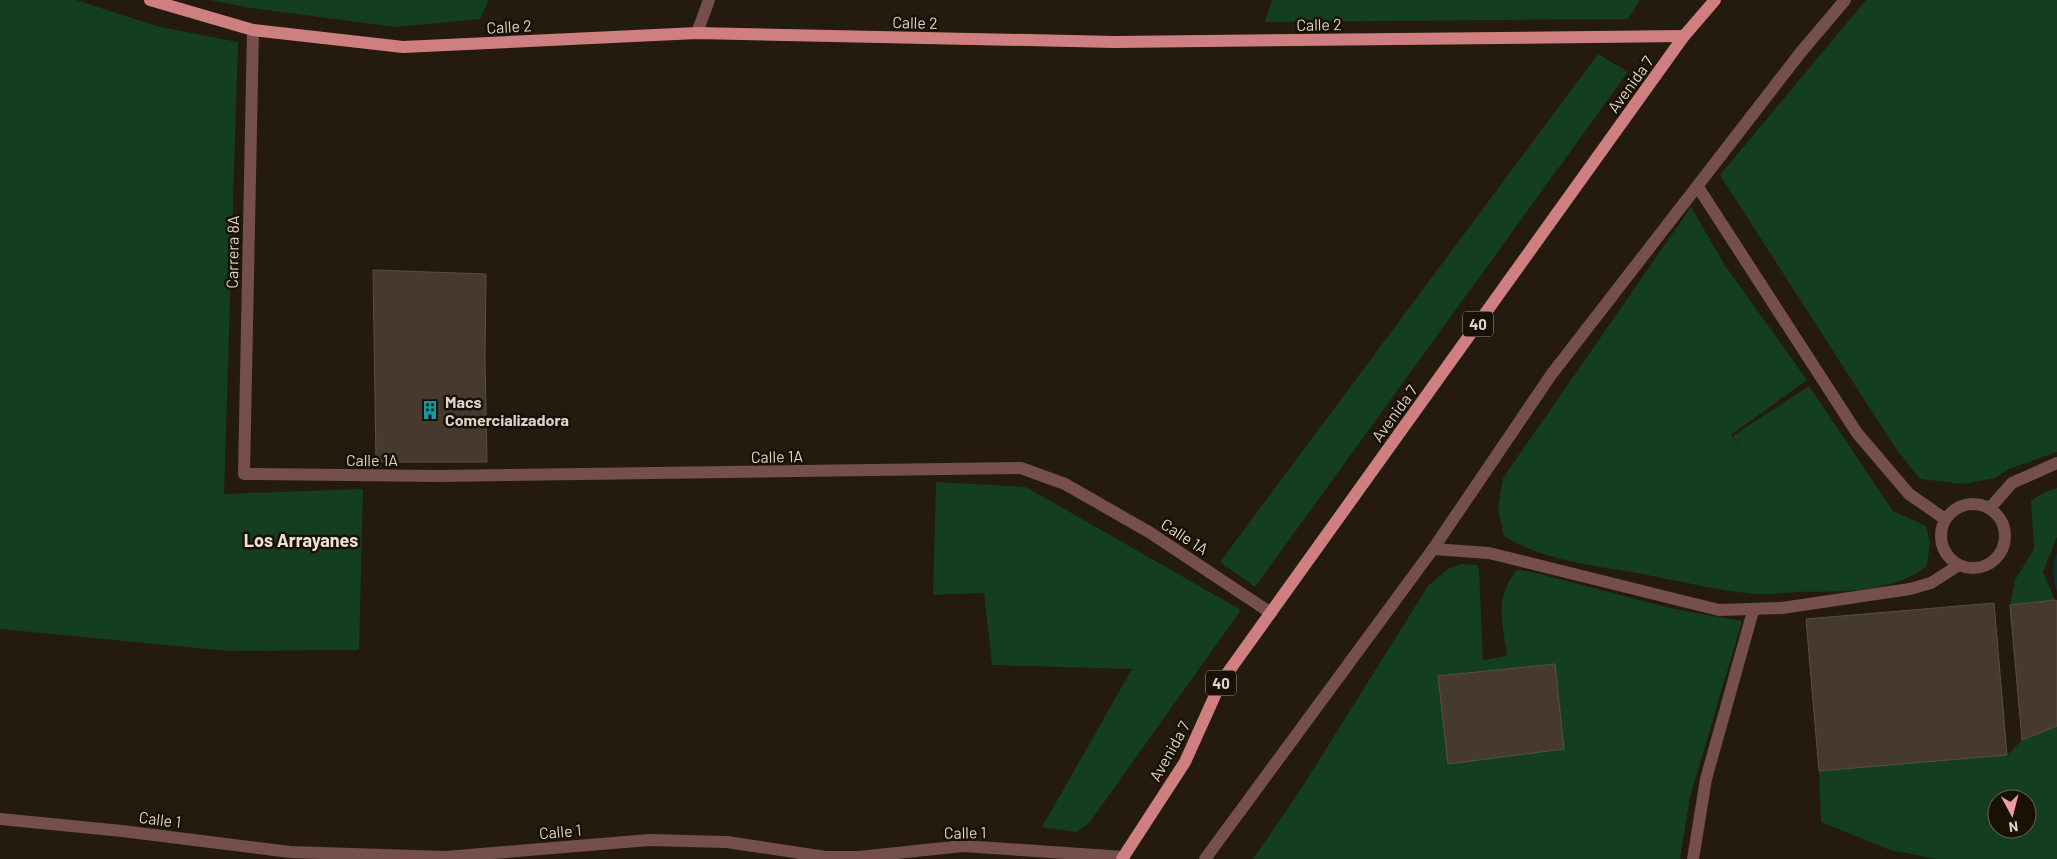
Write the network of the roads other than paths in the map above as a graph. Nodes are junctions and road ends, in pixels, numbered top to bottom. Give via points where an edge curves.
1 (150, 0) edge
2 (709, 0) edge
3 (1715, 0) edge
4 (1845, 0) edge
5 (253, 30) junction
6 (697, 33) junction
7 (1684, 36) junction
8 (1698, 187) junction
9 (2057, 463) edge
10 (244, 474) joint
11 (1990, 508) junction
12 (1946, 519) junction
13 (1432, 549) junction
14 (1959, 565) junction
15 (1753, 611) junction
16 (1271, 612) junction
17 (0, 819) edge
18 (1123, 858) edge
19 (1205, 859) edge
20 (1693, 859) edge

1 - 5 main road, Calle 2
2 - 6 street
3 - 7 main road, Avenida 7 / 40
4 - 8 street
5 - 6 main road, Calle 2 via 403,47
5 - 10 street, Carrera 8A
6 - 7 main road, Calle 2 via 1116,42
7 - 16 main road, Avenida 7 / 40
8 - 12 street via 1857,433 1909,494
8 - 13 street via 1551,376
9 - 11 street via 2012,483
10 - 16 street, Calle 1A via 439,476 1021,468 1065,484 1149,532
11 - 12 street via 1970,503
11 - 14 street via 2003,522 2006,532 2002,551 1978,568
12 - 14 street via 1942,529 1944,549
13 - 15 street via 1489,553 1719,610
13 - 19 street
14 - 15 street via 1931,583 1910,590
15 - 20 street via 1706,779
16 - 18 main road, Avenida 7 / 40 via 1221,682 1185,762
17 - 18 street, Calle 1 via 290,852 446,858 649,840 727,842 826,857 859,857 963,846

